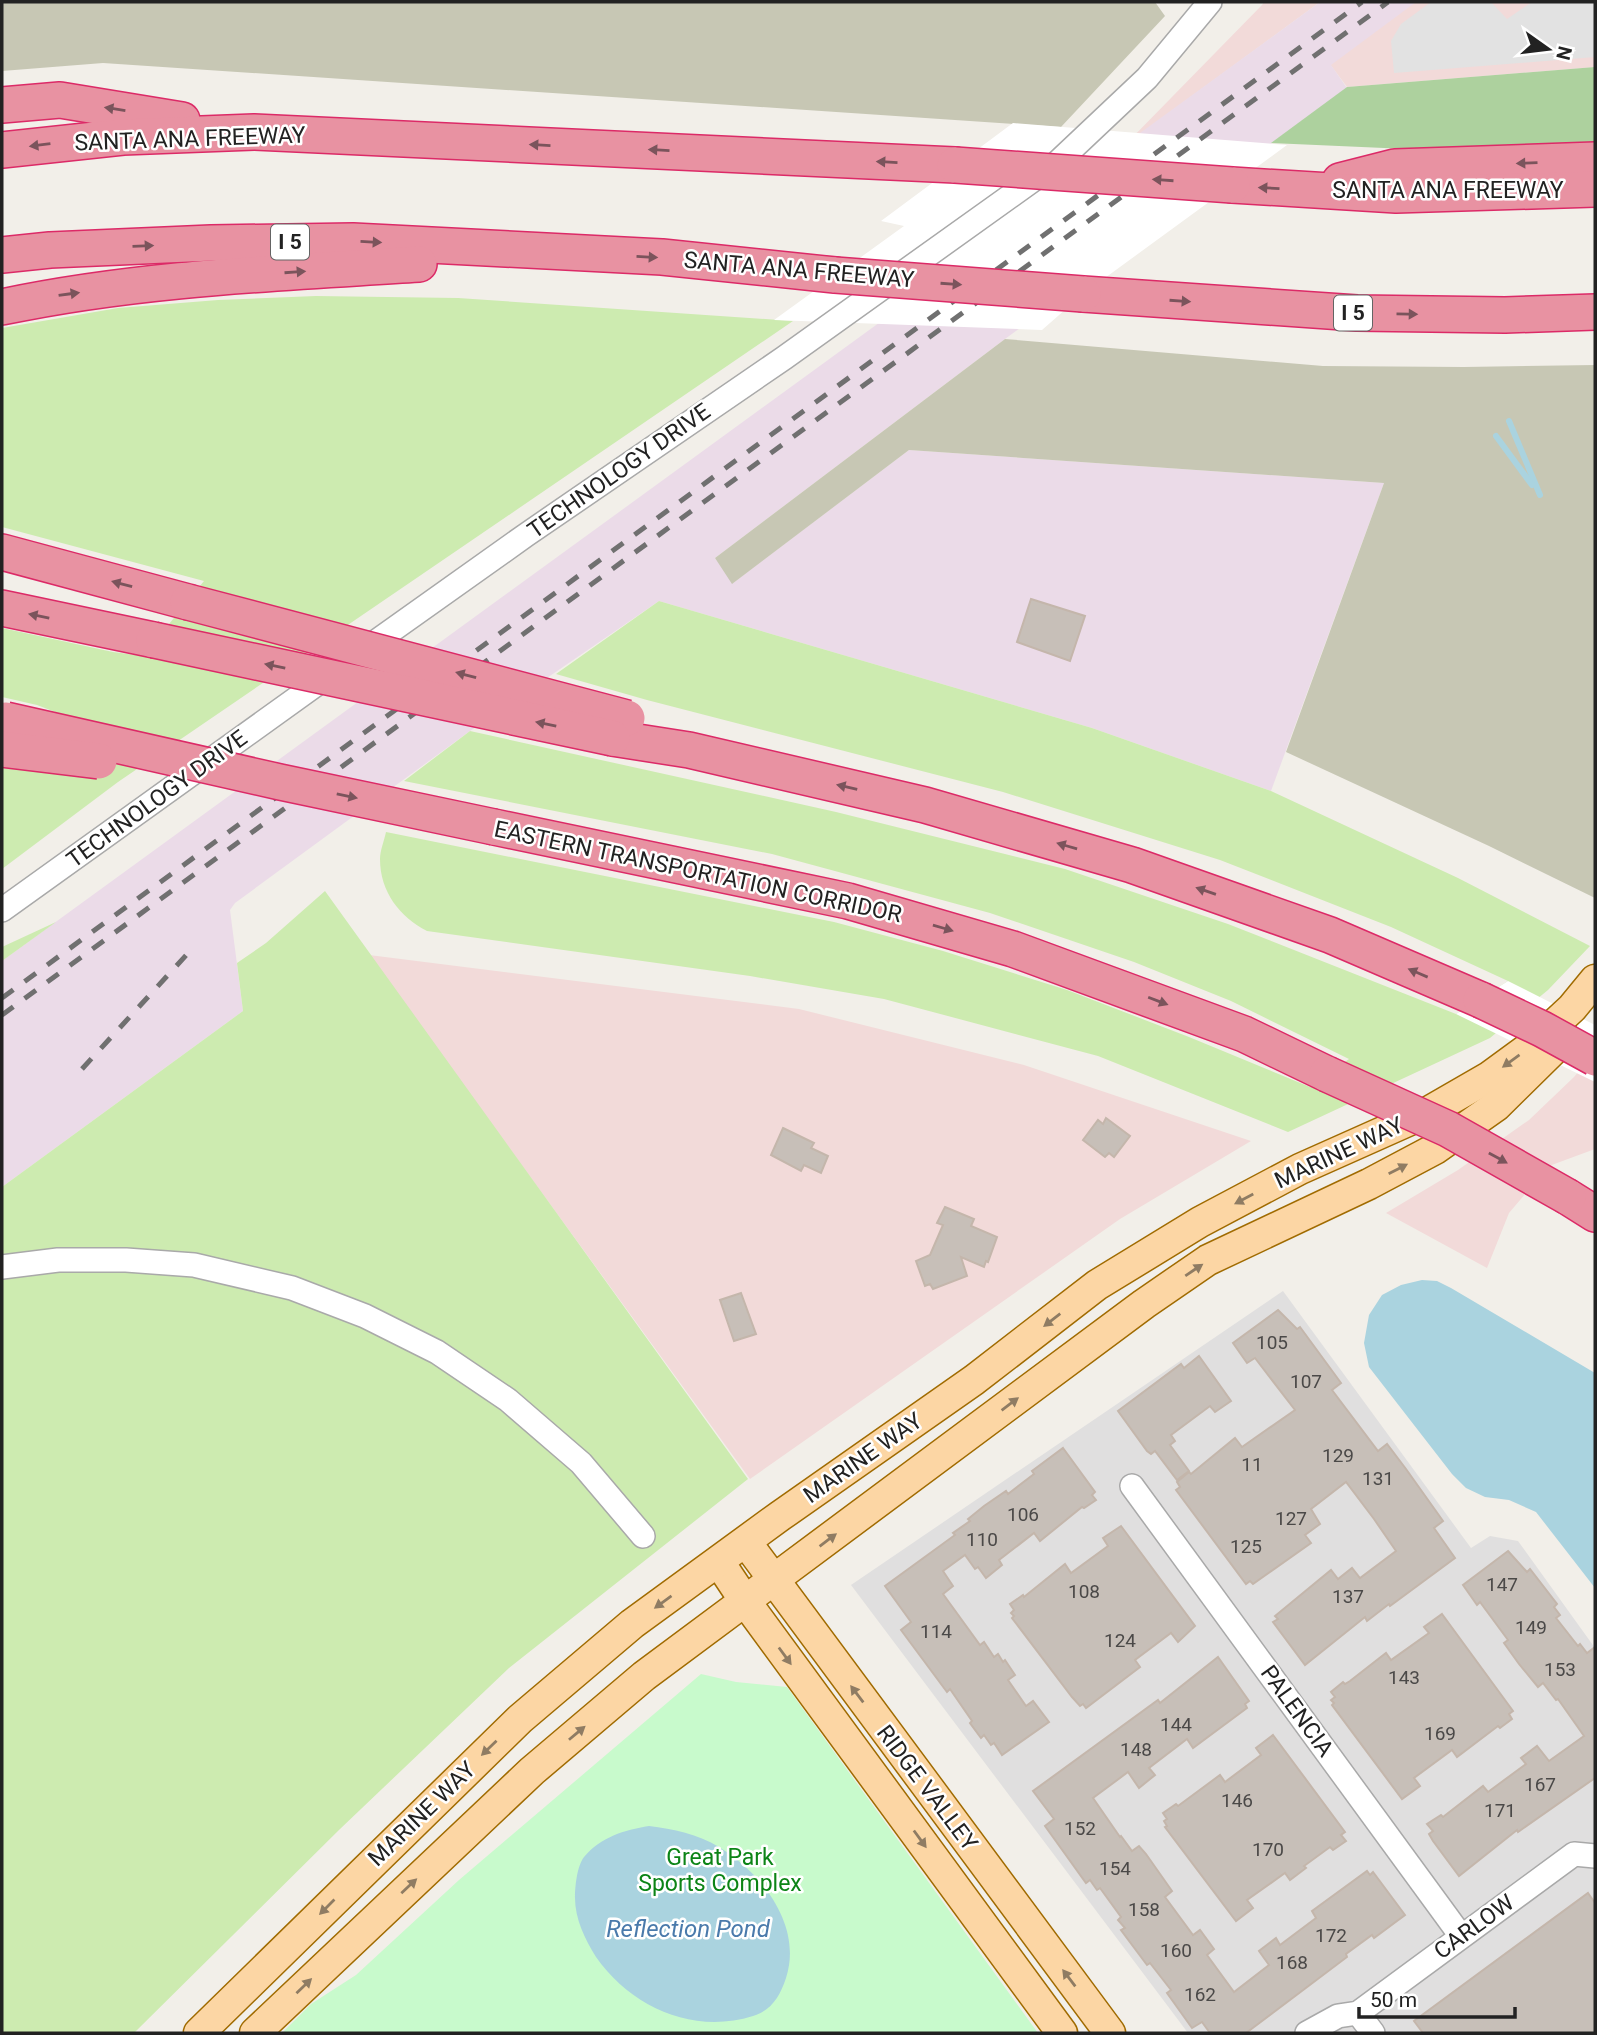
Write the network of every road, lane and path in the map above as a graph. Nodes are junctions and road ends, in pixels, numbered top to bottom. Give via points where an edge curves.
1 (1210, 2) edge
2 (2, 105) edge
3 (254, 132) junction
4 (2, 150) edge
5 (1595, 160) edge
6 (1595, 189) edge
7 (1306, 190) junction
8 (578, 253) junction
9 (2, 255) edge
10 (2, 307) edge
11 (1595, 312) edge
12 (2, 552) edge
13 (2, 608) edge
14 (620, 728) junction
15 (3, 729) edge
16 (2, 910) edge
17 (1595, 980) edge
18 (1595, 1003) edge
19 (1595, 1058) edge
20 (1582, 1205) edge
21 (2, 1267) edge
22 (1132, 1486) dead end
23 (643, 1536) dead end
24 (746, 1542) junction
25 (719, 1562) junction
26 (773, 1581) junction
27 (745, 1601) junction
28 (1595, 1856) edge
29 (1461, 1936) junction
30 (1353, 2023) edge
31 (199, 2033) edge
32 (255, 2033) edge
33 (1062, 2033) edge
34 (1110, 2033) edge
35 (1307, 2033) edge
36 (1373, 2033) edge

1 - 16 street, TECHNOLOGY DRIVE via 1147,78 1058,162
3 -> 2 highway via 60,100
3 -> 4 highway, SANTA ANA FREEWAY via 123,137
7 -> 3 highway, SANTA ANA FREEWAY, bridge via 955,165
5 -> 7 highway via 1395,167
6 - 7 highway, SANTA ANA FREEWAY via 1396,195
9 -> 8 highway, SANTA ANA FREEWAY / I 5 via 211,243 353,241
10 -> 8 highway via 167,281
8 -> 11 highway, SANTA ANA FREEWAY / I 5, bridge via 1357,313
14 -> 12 highway, bridge
14 -> 13 highway, bridge
19 -> 14 highway, bridge via 1481,1000 1331,935 1132,865 925,805 689,750
15 -> 20 highway, EASTERN TRANSPORTATION CORRIDOR, bridge via 848,901 1013,949 1244,1034 1448,1129
17 -> 24 main road, MARINE WAY via 1530,1047 1489,1077 1430,1111 1300,1169 1097,1284 974,1380
26 -> 18 main road, MARINE WAY via 1208,1260 1436,1149 1496,1106
21 - 23 street via 71,1260 194,1265 292,1288 365,1316 437,1352 508,1400 582,1463
22 - 29 street, PALENCIA
24 - 25 main road, MARINE WAY
24 - 26 main road, RIDGE VALLEY
25 - 27 main road, RIDGE VALLEY
25 -> 31 main road, MARINE WAY via 632,1625 520,1718
26 - 27 main road, MARINE WAY
34 -> 26 main road, RIDGE VALLEY
32 -> 27 main road, MARINE WAY via 532,1771 644,1676
27 -> 33 main road, RIDGE VALLEY
28 - 29 street, CARLOW via 1574,1854
29 - 30 street, CARLOW
30 - 35 street, CARLOW via 1338,2016
30 - 36 street

